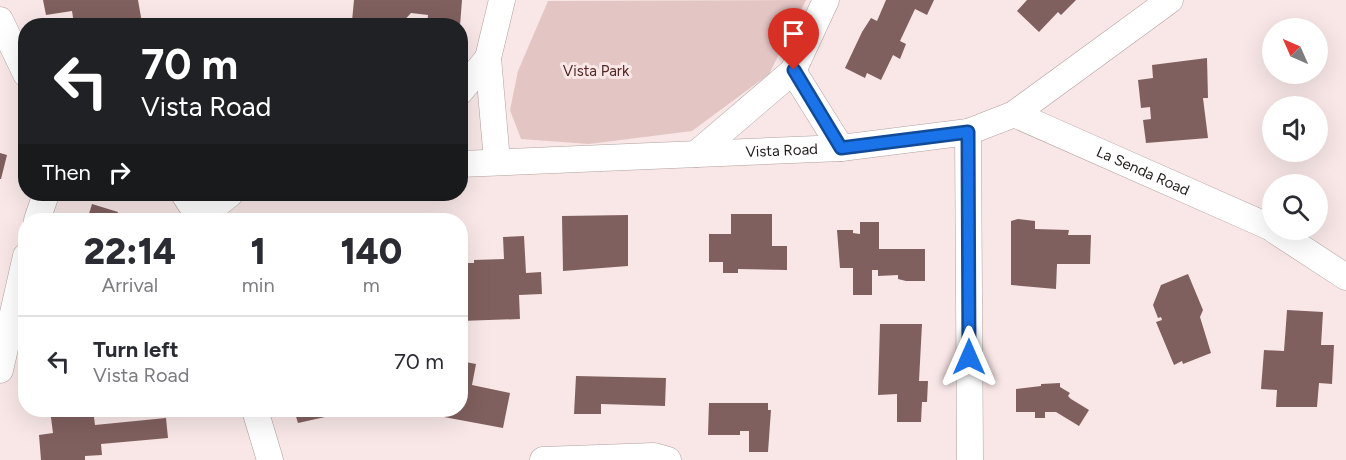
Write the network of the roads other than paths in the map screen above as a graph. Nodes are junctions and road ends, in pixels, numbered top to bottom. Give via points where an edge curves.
1 (502, 0) edge
2 (826, 0) edge
3 (1170, 0) edge
4 (0, 20) edge
5 (18, 57) edge
6 (488, 58) junction
7 (794, 70) junction
8 (468, 82) edge
9 (1014, 114) junction
10 (968, 132) junction
11 (841, 148) junction
12 (696, 154) junction
13 (497, 161) junction
14 (468, 164) edge
15 (222, 201) edge
16 (207, 213) edge
17 (1262, 224) edge
18 (1290, 240) edge
19 (1346, 277) edge
20 (18, 291) edge
21 (0, 370) edge
22 (257, 417) edge
23 (270, 460) edge
24 (543, 460) edge
25 (668, 460) edge
26 (970, 460) edge

1 - 6 street
2 - 7 street
3 - 9 street, Vista Road
4 - 5 street
6 - 8 street
6 - 13 street
7 - 11 street
7 - 12 street
9 - 10 street, Vista Road
9 - 17 street, La Senda Road
10 - 11 street, Vista Road
10 - 26 street
11 - 12 street, Vista Road
12 - 13 street, Vista Road
13 - 14 street, Vista Road
15 - 16 street
18 - 19 street, La Senda Road
20 - 21 street
22 - 23 street
24 - 25 street via 654,456

